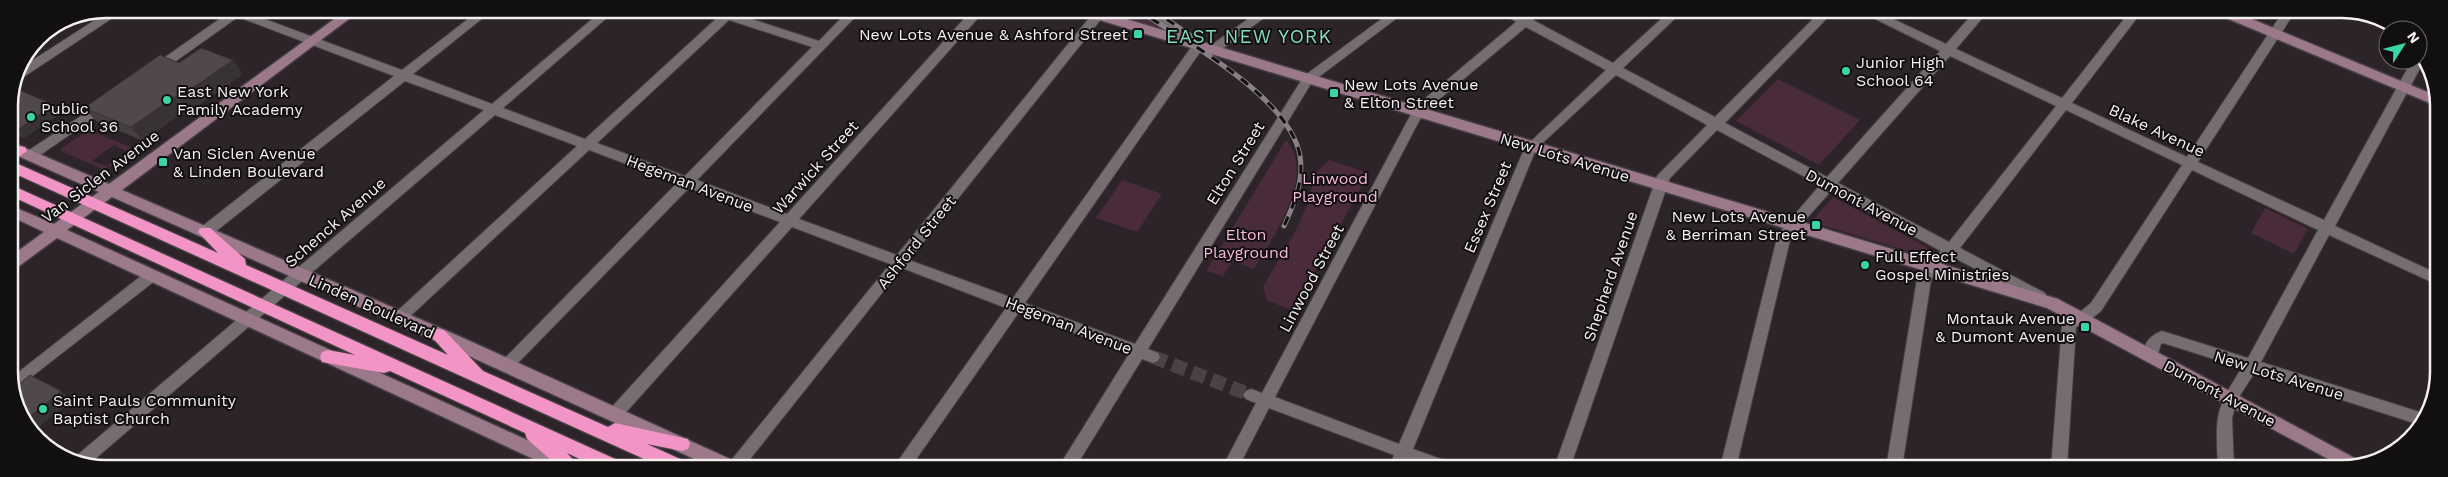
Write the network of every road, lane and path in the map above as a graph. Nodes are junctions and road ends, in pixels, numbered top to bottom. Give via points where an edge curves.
1 (106, 18) edge
2 (225, 18) edge
3 (256, 18) edge
4 (344, 18) edge
5 (477, 18) edge
6 (600, 18) edge
7 (724, 18) edge
8 (736, 18) edge
9 (848, 18) edge
10 (972, 18) edge
11 (1096, 18) edge
12 (1108, 18) edge
13 (1158, 18) edge
14 (1257, 18) edge
15 (1391, 18) edge
16 (1519, 18) edge
17 (1528, 18) edge
18 (1669, 18) edge
19 (1821, 18) edge
20 (1880, 18) edge
21 (1977, 18) edge
22 (2131, 18) edge
23 (2238, 18) edge
24 (2285, 18) edge
25 (1525, 21) junction
26 (2275, 33) junction
27 (312, 41) junction
28 (1199, 45) junction
29 (821, 46) junction
30 (1214, 49) junction
31 (1948, 50) junction
32 (1613, 68) junction
33 (2412, 70) edge
34 (25, 71) edge
35 (404, 75) junction
36 (141, 79) edge
37 (1308, 79) junction
38 (2403, 86) junction
39 (117, 96) edge
40 (2430, 98) edge
41 (2064, 104) junction
42 (494, 109) junction
43 (1419, 112) junction
44 (1715, 123) junction
45 (588, 144) junction
46 (1531, 146) junction
47 (18, 149) edge
48 (18, 150) edge
49 (2190, 164) junction
50 (18, 169) edge
51 (686, 182) junction
52 (1828, 184) junction
53 (1659, 186) junction
54 (110, 191) junction
55 (18, 193) edge
56 (94, 203) junction
57 (18, 214) edge
58 (73, 218) junction
59 (790, 221) junction
60 (1792, 226) junction
61 (2326, 228) junction
62 (55, 231) junction
63 (205, 232) junction
64 (1951, 250) junction
65 (18, 259) edge
66 (900, 262) junction
67 (1931, 268) junction
68 (252, 274) junction
69 (301, 274) junction
70 (150, 276) junction
71 (2430, 276) edge
72 (284, 289) junction
73 (2052, 303) junction
74 (1016, 305) junction
75 (264, 306) junction
76 (399, 318) junction
77 (2081, 319) junction
78 (247, 321) junction
79 (438, 335) junction
80 (1138, 351) junction
81 (2150, 356) junction
82 (328, 357) junction
83 (1153, 357) tunnel mouth
84 (506, 366) junction
85 (2251, 366) junction
86 (405, 370) junction
87 (484, 378) junction
88 (18, 380) edge
89 (1259, 397) junction
90 (2230, 398) junction
91 (615, 414) junction
92 (2418, 417) edge
93 (519, 422) junction
94 (586, 424) junction
95 (682, 444) junction
96 (1403, 452) junction
97 (87, 457) edge
98 (553, 460) edge
99 (562, 460) edge
100 (601, 460) edge
101 (665, 460) edge
102 (716, 460) edge
103 (739, 460) edge
104 (907, 460) edge
105 (1071, 460) edge
106 (1233, 460) edge
107 (1400, 460) edge
108 (1424, 460) edge
109 (1565, 460) edge
110 (1730, 460) edge
111 (1895, 460) edge
112 (2060, 460) edge
113 (2226, 460) edge
114 (2345, 460) edge

1 - 34 street
2 - 36 street
3 - 27 street, Hegeman Avenue
4 - 27 street, Van Siclen Avenue
5 - 35 street
6 - 42 street, Schenck Avenue
7 - 45 street
8 - 29 street
9 - 29 street
10 - 59 street, Warwick Street
11 - 66 street, Ashford Street
12 - 28 street, New Lots Avenue
13 - 28 street
14 - 30 street
15 - 37 street, Elton Street
16 - 25 street, Dumont Avenue
17 - 25 street, Linwood Street
18 - 32 street, Essex Street
19 - 44 street, Shepherd Avenue
20 - 31 street, Blake Avenue
21 - 31 street
22 - 41 street
23 - 26 street
24 - 26 street
25 - 32 street, Dumont Avenue
25 - 43 street, Linwood Street
26 - 38 street
26 - 49 street
27 - 35 street, Hegeman Avenue
27 - 54 street, Van Siclen Avenue
28 - 30 street, New Lots Avenue
28 - 74 street
29 - 51 street
30 - 37 street, New Lots Avenue
31 - 41 street, Blake Avenue
31 - 52 street
32 - 44 street, Dumont Avenue
32 - 46 street, Essex Street
33 - 38 street
35 - 42 street, Hegeman Avenue
35 - 63 street
37 - 43 street, New Lots Avenue
37 - 80 street, Elton Street
38 - 40 street
38 - 61 street
39 - 47 street
41 - 49 street, Blake Avenue
41 - 64 street
42 - 45 street, Hegeman Avenue
42 - 69 street, Schenck Avenue
43 - 46 street, New Lots Avenue
43 - 89 street, Linwood Street
44 - 52 street, Dumont Avenue
44 - 53 street, Shepherd Avenue via 1664,176
45 - 51 street, Hegeman Avenue
45 - 76 street
46 - 53 street, New Lots Avenue
46 - 96 street, Essex Street
48 - 54 street, Linden Boulevard
49 - 61 street, Blake Avenue
49 - 77 street via 2096,307
50 - 56 highway, Linden Boulevard
51 - 59 street, Hegeman Avenue
51 - 84 street
52 - 60 street
52 - 64 street, Dumont Avenue
53 - 60 street, New Lots Avenue
53 - 109 street, Shepherd Avenue
54 - 56 street, Van Siclen Avenue
54 - 63 street, Linden Boulevard
55 - 58 highway
56 - 58 street, Van Siclen Avenue
56 - 68 highway, Linden Boulevard
57 - 62 street
58 - 62 street, Van Siclen Avenue
58 - 75 highway
59 - 66 street, Hegeman Avenue
59 - 91 street, Warwick Street
60 - 67 street, New Lots Avenue
60 - 110 street via 1785,234
61 - 71 street, Blake Avenue
61 - 85 street
62 - 65 street, Van Siclen Avenue
62 - 70 street
63 - 68 highway
63 - 69 street, Linden Boulevard
64 - 67 street
64 - 73 street, Dumont Avenue
66 - 74 street, Hegeman Avenue
66 - 103 street, Ashford Street
67 - 73 street, New Lots Avenue
67 - 111 street via 1924,279
68 - 72 highway, Linden Boulevard
69 - 72 street, Schenck Avenue
69 - 76 street, Linden Boulevard
70 - 78 street
70 - 88 street
72 - 75 street, Schenck Avenue
72 - 87 highway, Linden Boulevard
73 - 77 street, Dumont Avenue
74 - 80 street, Hegeman Avenue
74 - 104 street
75 - 78 street, Schenck Avenue
75 - 86 highway
76 - 79 street, Linden Boulevard
77 - 81 street, Dumont Avenue
77 - 112 street via 2069,324 2068,330
78 - 82 street
78 - 97 street, Schenck Avenue
79 - 84 street, Linden Boulevard
79 - 87 highway
80 - 83 street, Hegeman Avenue
80 - 105 street, Elton Street
81 - 85 street, New Lots Avenue via 2154,341 2162,337
81 - 90 street, Dumont Avenue
82 - 86 highway
82 - 98 street
84 - 91 street, Linden Boulevard
85 - 90 street
85 - 92 street, New Lots Avenue
86 - 93 highway
87 - 94 highway, Linden Boulevard
89 - 96 street
89 - 106 street, Linwood Street
90 - 113 street via 2224,418
90 - 114 street, Dumont Avenue
91 - 95 street, Linden Boulevard
93 - 99 highway
93 - 100 highway
94 - 95 highway
94 - 101 highway, Linden Boulevard
95 - 102 street, Linden Boulevard
96 - 107 street, Essex Street
96 - 108 street

